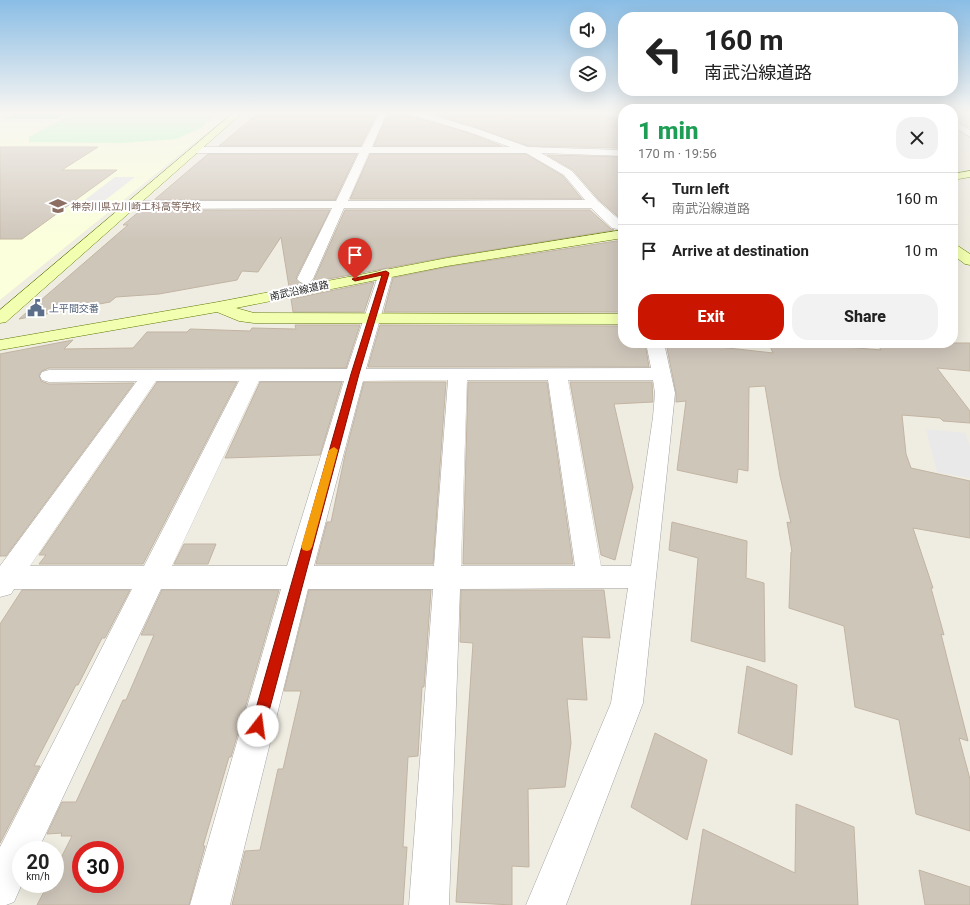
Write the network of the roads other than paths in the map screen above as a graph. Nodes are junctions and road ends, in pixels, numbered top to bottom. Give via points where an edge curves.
1 (189, 155) edge
2 (364, 155) edge
3 (537, 155) edge
4 (970, 165) edge
5 (958, 167) edge
6 (970, 174) edge
7 (958, 176) edge
8 (594, 204) junction
9 (132, 205) junction
10 (340, 205) junction
11 (618, 225) edge
12 (618, 228) edge
13 (618, 229) edge
14 (958, 253) edge
15 (970, 261) edge
16 (386, 273) junction
17 (305, 279) junction
18 (218, 307) junction
19 (618, 319) edge
20 (371, 320) junction
21 (2, 326) edge
22 (29, 326) dead end
23 (0, 345) edge
24 (656, 348) edge
25 (355, 374) junction
26 (458, 374) junction
27 (557, 374) junction
28 (151, 375) junction
29 (252, 375) junction
30 (49, 376) dead end
31 (663, 383) junction
32 (590, 577) junction
33 (642, 577) junction
34 (152, 578) junction
35 (298, 578) junction
36 (447, 578) junction
37 (2, 581) edge
38 (0, 888) edge
39 (210, 905) edge
40 (429, 905) edge
41 (546, 905) edge

1 - 9 street
2 - 10 street
3 - 8 street via 568,173
4 - 5 street
6 - 7 street
8 - 10 street
8 - 11 street
9 - 10 street
9 - 21 street
10 - 17 street
12 - 17 street, 南武沿線道路 via 463,250
13 - 16 street, 南武沿線道路
14 - 15 street
16 - 18 street, 南武沿線道路
16 - 20 street
17 - 22 street, 南武沿線道路
18 - 20 street via 254,318
18 - 23 street, 南武沿線道路
19 - 20 street
20 - 25 street
24 - 31 street
25 - 26 street
25 - 29 street
25 - 35 street
26 - 27 street
26 - 36 street
27 - 31 street
27 - 32 street
28 - 29 street
28 - 30 street
28 - 37 street
29 - 34 street
31 - 33 street
32 - 33 street
32 - 36 street
33 - 41 street via 627,703
34 - 35 street
34 - 37 street
34 - 38 street
35 - 36 street
35 - 39 street
36 - 40 street

